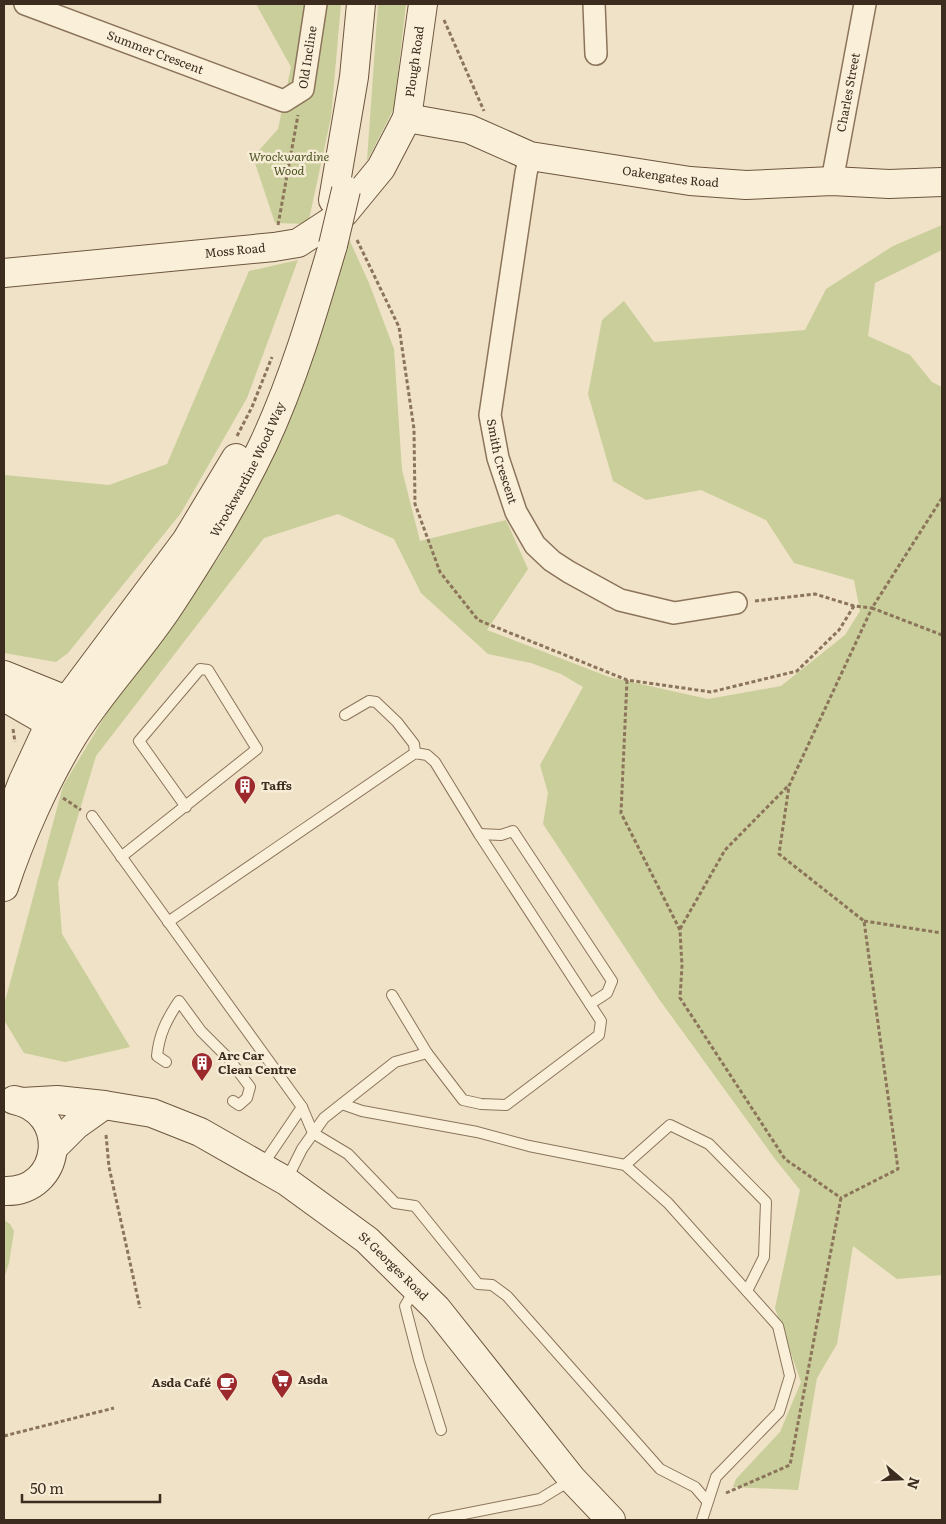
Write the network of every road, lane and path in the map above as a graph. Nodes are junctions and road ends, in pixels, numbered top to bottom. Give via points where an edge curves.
1 (25, 4) edge
2 (316, 4) edge
3 (362, 4) edge
4 (373, 4) edge
5 (594, 4) edge
6 (865, 4) edge
7 (432, 8) edge
8 (596, 54) dead end
9 (303, 89) junction
10 (284, 101) joint
11 (407, 118) junction
12 (486, 118) dead end
13 (530, 156) junction
14 (832, 181) junction
15 (942, 182) edge
16 (341, 201) junction
17 (274, 248) junction
18 (326, 248) junction
19 (4, 273) edge
20 (272, 356) dead end
21 (234, 440) dead end
22 (942, 498) edge
23 (736, 603) joint
24 (854, 606) junction
25 (872, 608) junction
26 (942, 636) edge
27 (4, 675) edge
28 (627, 680) junction
29 (66, 700) junction
30 (7, 708) edge
31 (90, 713) junction
32 (345, 716) dead end
33 (50, 724) junction
34 (73, 736) junction
35 (15, 745) dead end
36 (415, 753) junction
37 (789, 786) junction
38 (62, 797) dead end
39 (186, 807) junction
40 (92, 816) joint
41 (4, 830) edge
42 (479, 834) junction
43 (121, 856) junction
44 (4, 887) edge
45 (864, 921) junction
46 (168, 922) junction
47 (680, 930) junction
48 (942, 933) edge
49 (392, 994) dead end
50 (590, 1004) junction
51 (427, 1053) junction
52 (166, 1062) dead end
53 (13, 1101) edge
54 (233, 1101) dead end
55 (342, 1104) junction
56 (104, 1105) junction
57 (302, 1107) junction
58 (313, 1133) junction
59 (106, 1135) dead end
60 (54, 1147) junction
61 (625, 1165) junction
62 (262, 1167) junction
63 (286, 1180) junction
64 (4, 1191) edge
65 (416, 1288) junction
66 (747, 1291) junction
67 (140, 1308) dead end
68 (114, 1408) dead end
69 (441, 1430) dead end
70 (4, 1436) edge
71 (572, 1479) junction
72 (707, 1501) junction
73 (434, 1520) edge
74 (611, 1520) edge
75 (702, 1520) edge

1 - 10 street, Summer Crescent
2 - 9 street, Old Incline
3 - 16 street, Wrockwardine Wood Way
4 - 16 street, Wrockwardine Wood Way via 358,135
5 - 8 street
6 - 14 street, Charles Street
7 - 11 street, Plough Road
7 - 12 path
9 - 10 street, Old Incline
9 - 17 path
11 - 13 street, Oakengates Road via 468,129
11 - 16 street, Moss Road via 381,168
13 - 14 street, Oakengates Road via 690,181 746,185
13 - 23 street, Smith Crescent via 490,414 498,458 516,512 536,545 552,561 620,600 674,613
14 - 15 street, Oakengates Road
16 - 17 street, Moss Road via 298,243
16 - 18 street, Wrockwardine Wood Way, bridge
16 - 28 path via 399,327 414,429 416,504 440,572 478,620
17 - 19 street, Moss Road
18 - 29 street, Wrockwardine Wood Way via 267,398 230,470 186,542
18 - 31 street, Wrockwardine Wood Way via 301,349 263,444 226,516 171,604
20 - 21 path via 252,407
22 - 25 path
23 - 24 path via 815,594
24 - 25 path
24 - 28 path via 839,630 797,671 711,692
25 - 26 path
25 - 37 path
27 - 29 street
28 - 47 path via 622,813
29 - 31 street
29 - 33 street, Wrockwardine Wood Way
30 - 33 street
30 - 35 path
31 - 34 street, Wrockwardine Wood Way
32 - 36 lane via 369,701 376,702 414,744
33 - 34 street
33 - 41 street, Wrockwardine Wood Way via 22,781
34 - 44 street, Wrockwardine Wood Way via 21,842
36 - 42 lane via 427,755 435,762
36 - 46 lane
37 - 45 path via 779,854
37 - 47 path via 725,850
38 - 40 path
39 - 39 lane via 139,741 200,669 208,670 257,749
39 - 43 lane
40 - 43 lane
42 - 50 lane
42 - 50 lane via 501,835 513,831 612,981 607,993
43 - 46 lane
45 - 47 path via 898,1170 841,1198 785,1159 680,998
45 - 48 path
46 - 57 lane
49 - 51 lane
50 - 51 lane via 601,1021 599,1035 506,1105 463,1100
51 - 55 lane via 395,1062
52 - 54 lane via 157,1056 158,1042 164,1024 179,1001 250,1087 247,1098 239,1105
53 - 56 street, St Georges Road via 57,1100
53 - 60 street via 39,1112 50,1127
55 - 58 lane via 324,1118
55 - 61 lane via 362,1111 477,1132
56 - 60 street via 76,1125
56 - 62 street, St Georges Road via 152,1113 200,1132
57 - 58 lane
57 - 62 lane
58 - 63 lane
58 - 72 lane via 348,1154 395,1203 415,1206 478,1284 492,1285 507,1296 660,1469 694,1487
59 - 67 path via 109,1167
60 - 64 street via 42,1177 24,1188
61 - 66 lane via 668,1203
61 - 66 lane via 670,1125 709,1144 766,1202 764,1257
62 - 63 street, St Georges Road
63 - 65 street, St Georges Road via 367,1240
65 - 69 lane via 405,1306
65 - 71 street, St Georges Road via 438,1309
66 - 72 lane via 778,1326 790,1376 779,1412 716,1477
68 - 70 path
71 - 73 lane via 540,1499
71 - 74 street, St Georges Road
72 - 75 lane

